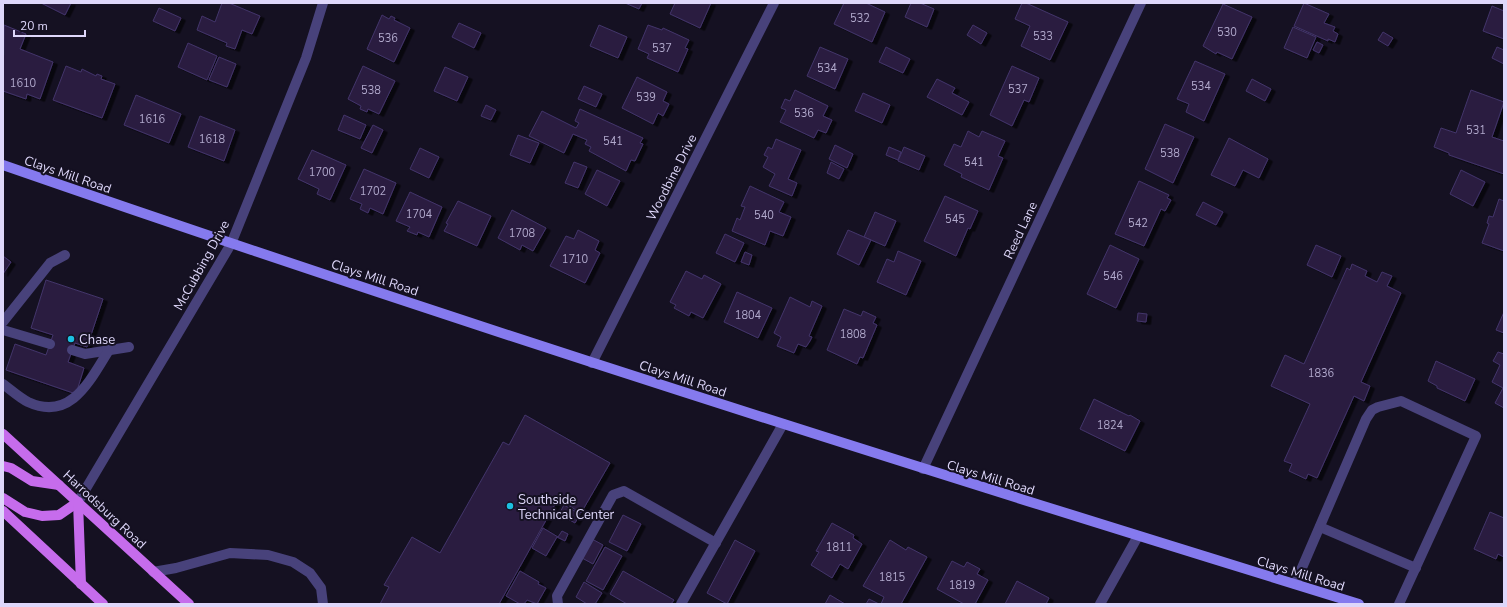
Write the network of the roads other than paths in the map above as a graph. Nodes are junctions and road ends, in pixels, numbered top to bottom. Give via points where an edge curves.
1 (324, 3) edge
2 (774, 3) edge
3 (1141, 3) edge
4 (3, 165) edge
5 (231, 244) junction
6 (65, 255) dead end
7 (3, 322) edge
8 (3, 330) edge
9 (50, 344) dead end
10 (129, 347) dead end
11 (72, 350) dead end
12 (109, 350) junction
13 (592, 363) junction
14 (3, 384) edge
15 (783, 424) junction
16 (3, 434) edge
17 (3, 466) edge
18 (923, 468) junction
19 (59, 485) junction
20 (3, 498) edge
21 (78, 502) junction
22 (3, 511) edge
23 (1320, 527) junction
24 (1138, 536) junction
25 (716, 543) junction
26 (1416, 568) junction
27 (153, 572) junction
28 (81, 584) junction
29 (1295, 584) junction
30 (103, 604) edge
31 (189, 604) edge
32 (323, 604) edge
33 (558, 604) edge
34 (681, 604) edge
35 (1100, 604) edge
36 (1359, 604) edge
37 (1399, 604) edge

1 - 5 street, McCubbing Drive via 306,58
2 - 13 street, Woodbine Drive
3 - 18 street, Reed Lane
4 - 5 main road, Clays Mill Road
5 - 13 main road, Clays Mill Road
5 - 21 street, McCubbing Drive
6 - 7 street via 50,263
8 - 9 street
10 - 12 street
11 - 12 street via 85,354
12 - 14 street via 84,389 51,409 28,402
13 - 15 main road, Clays Mill Road
15 - 18 main road, Clays Mill Road
15 - 25 street
16 - 19 main road, Harrodsburg Road
17 - 19 main road via 32,481
18 - 24 main road, Clays Mill Road
19 - 21 main road, Harrodsburg Road
20 - 21 main road via 25,512 42,516 59,515
21 - 27 main road, Harrodsburg Road
21 - 28 main road
22 - 28 main road
23 - 26 street
23 - 26 street via 1366,419 1372,410 1401,401 1476,436
23 - 29 street
24 - 29 main road, Clays Mill Road
24 - 35 street
25 - 33 street via 624,491 613,495 557,596
25 - 34 street
26 - 37 street
27 - 31 main road, Harrodsburg Road
27 - 32 street via 230,554 268,555 293,562 310,573 322,588
28 - 30 main road
29 - 36 main road, Clays Mill Road

